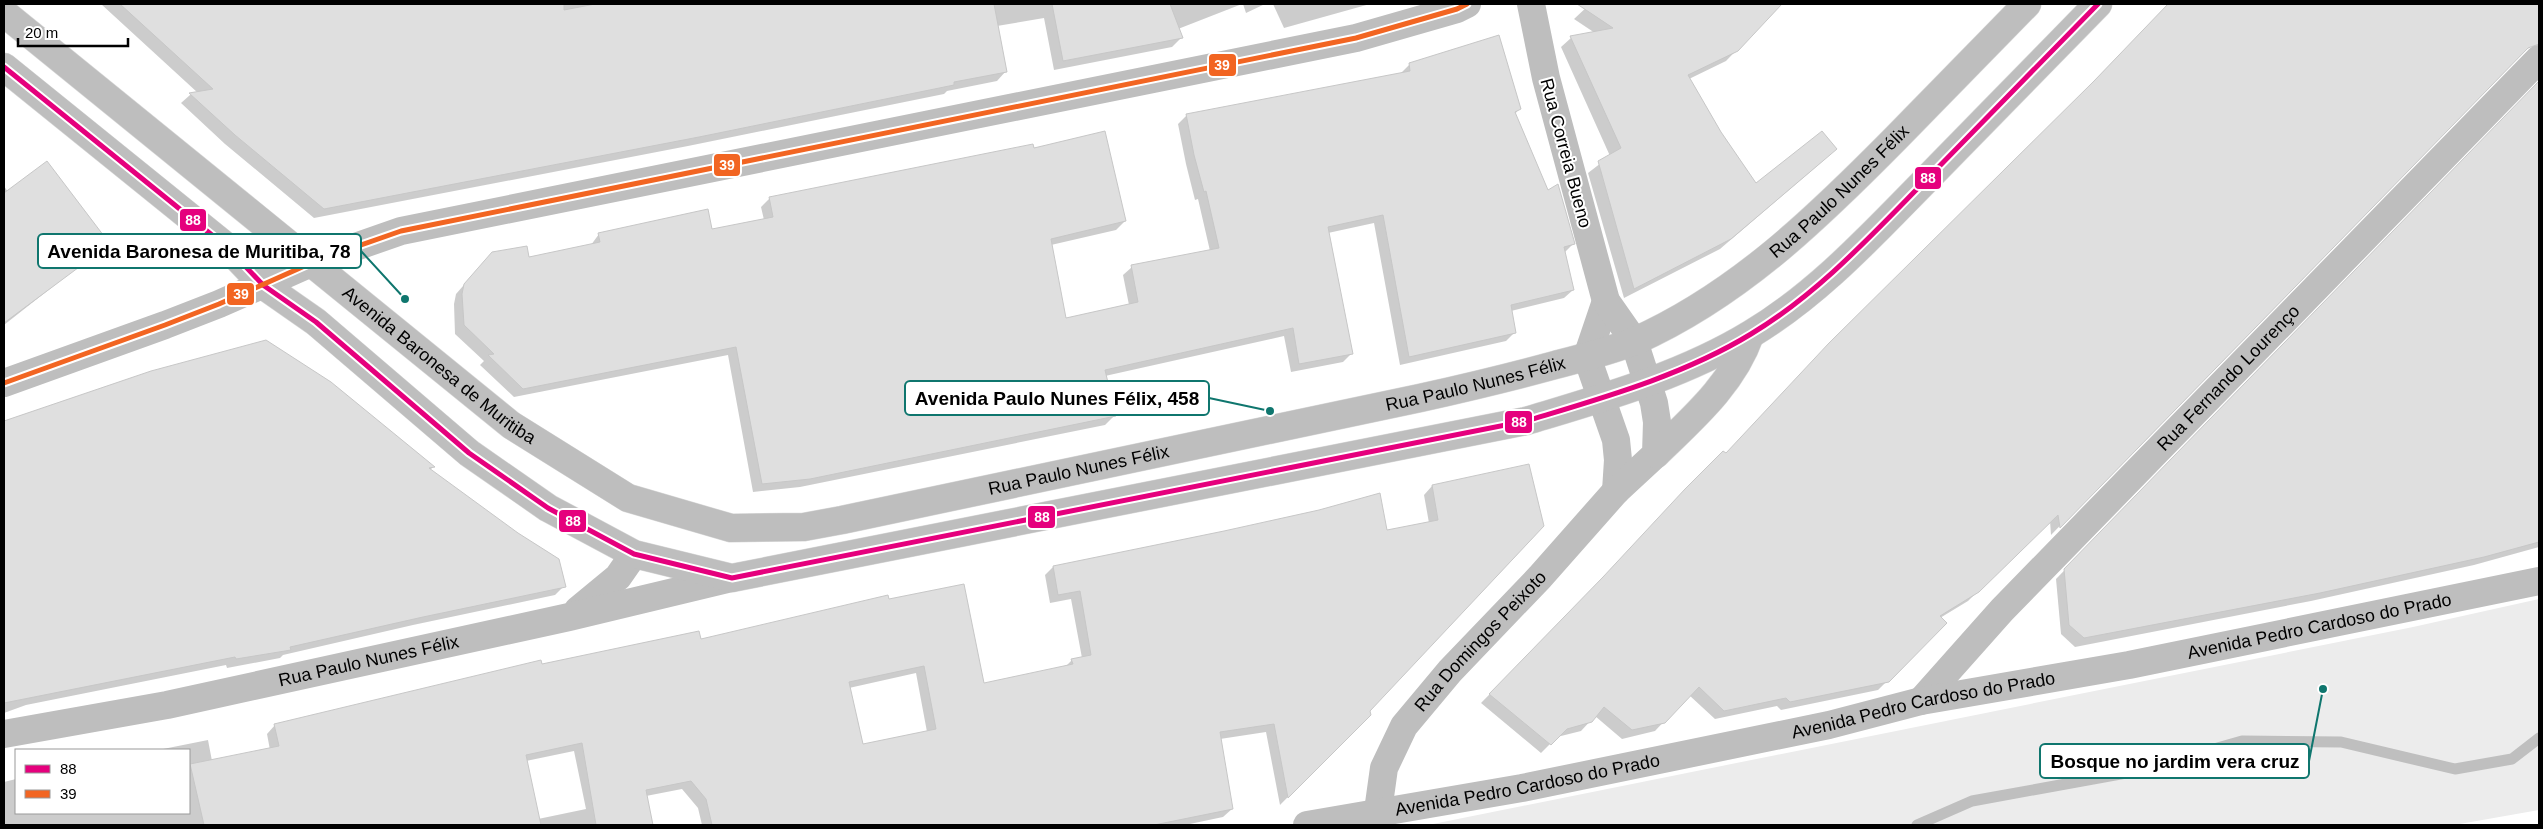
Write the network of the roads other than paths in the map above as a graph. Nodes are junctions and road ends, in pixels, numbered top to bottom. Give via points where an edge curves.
1 (1468, 4) edge
2 (1531, 4) edge
3 (2027, 4) edge
4 (2098, 4) edge
5 (4, 13) edge
6 (2539, 59) edge
7 (4, 66) edge
8 (312, 262) junction
9 (263, 285) junction
10 (1606, 301) junction
11 (1750, 335) junction
12 (1634, 341) junction
13 (1588, 357) junction
14 (1648, 382) junction
15 (4, 383) edge
16 (1602, 398) junction
17 (1656, 454) junction
18 (1616, 491) junction
19 (804, 527) joint
20 (634, 554) junction
21 (732, 578) junction
22 (2539, 581) edge
23 (569, 618) junction
24 (1921, 701) junction
25 (4, 734) edge
26 (1378, 811) junction
27 (1307, 825) edge

1 - 8 street via 1356,38 401,231
2 - 10 street, Rua Correia Bueno via 1546,78
3 - 12 street, Rua Paulo Nunes Félix via 1797,235 1736,283 1687,315
4 - 11 street via 1843,264 1780,316
5 - 8 street, Avenida Baronesa de Muritiba
6 - 24 street, Rua Fernando Lourenço via 2002,610
7 - 9 street via 228,248
8 - 9 street
8 - 19 street, Avenida Baronesa de Muritiba via 511,425 628,498 731,528
9 - 15 street via 165,325
9 - 20 street via 316,322 469,453 548,508
10 - 12 street, Rua Correia Bueno
10 - 13 street
11 - 14 street via 1699,362
11 - 17 street, Rua Domingos Peixoto via 1739,363 1728,377 1699,413
12 - 13 street, Rua Paulo Nunes Félix
12 - 14 street
13 - 16 street
13 - 19 street, Rua Paulo Nunes Félix via 1420,398
14 - 16 street
14 - 17 street via 1658,422
16 - 18 street via 1618,451
16 - 21 street via 1516,423
17 - 18 street, Rua Domingos Peixoto
18 - 26 street, Rua Domingos Peixoto via 1450,671 1404,726 1384,768
20 - 21 street
20 - 23 street via 618,577
21 - 23 street, Rua Paulo Nunes Félix
22 - 24 street, Avenida Pedro Cardoso do Prado via 2128,665
23 - 25 street, Rua Paulo Nunes Félix via 167,704
24 - 26 street, Avenida Pedro Cardoso do Prado via 1829,726 1522,788
26 - 27 street, Avenida Pedro Cardoso do Prado

